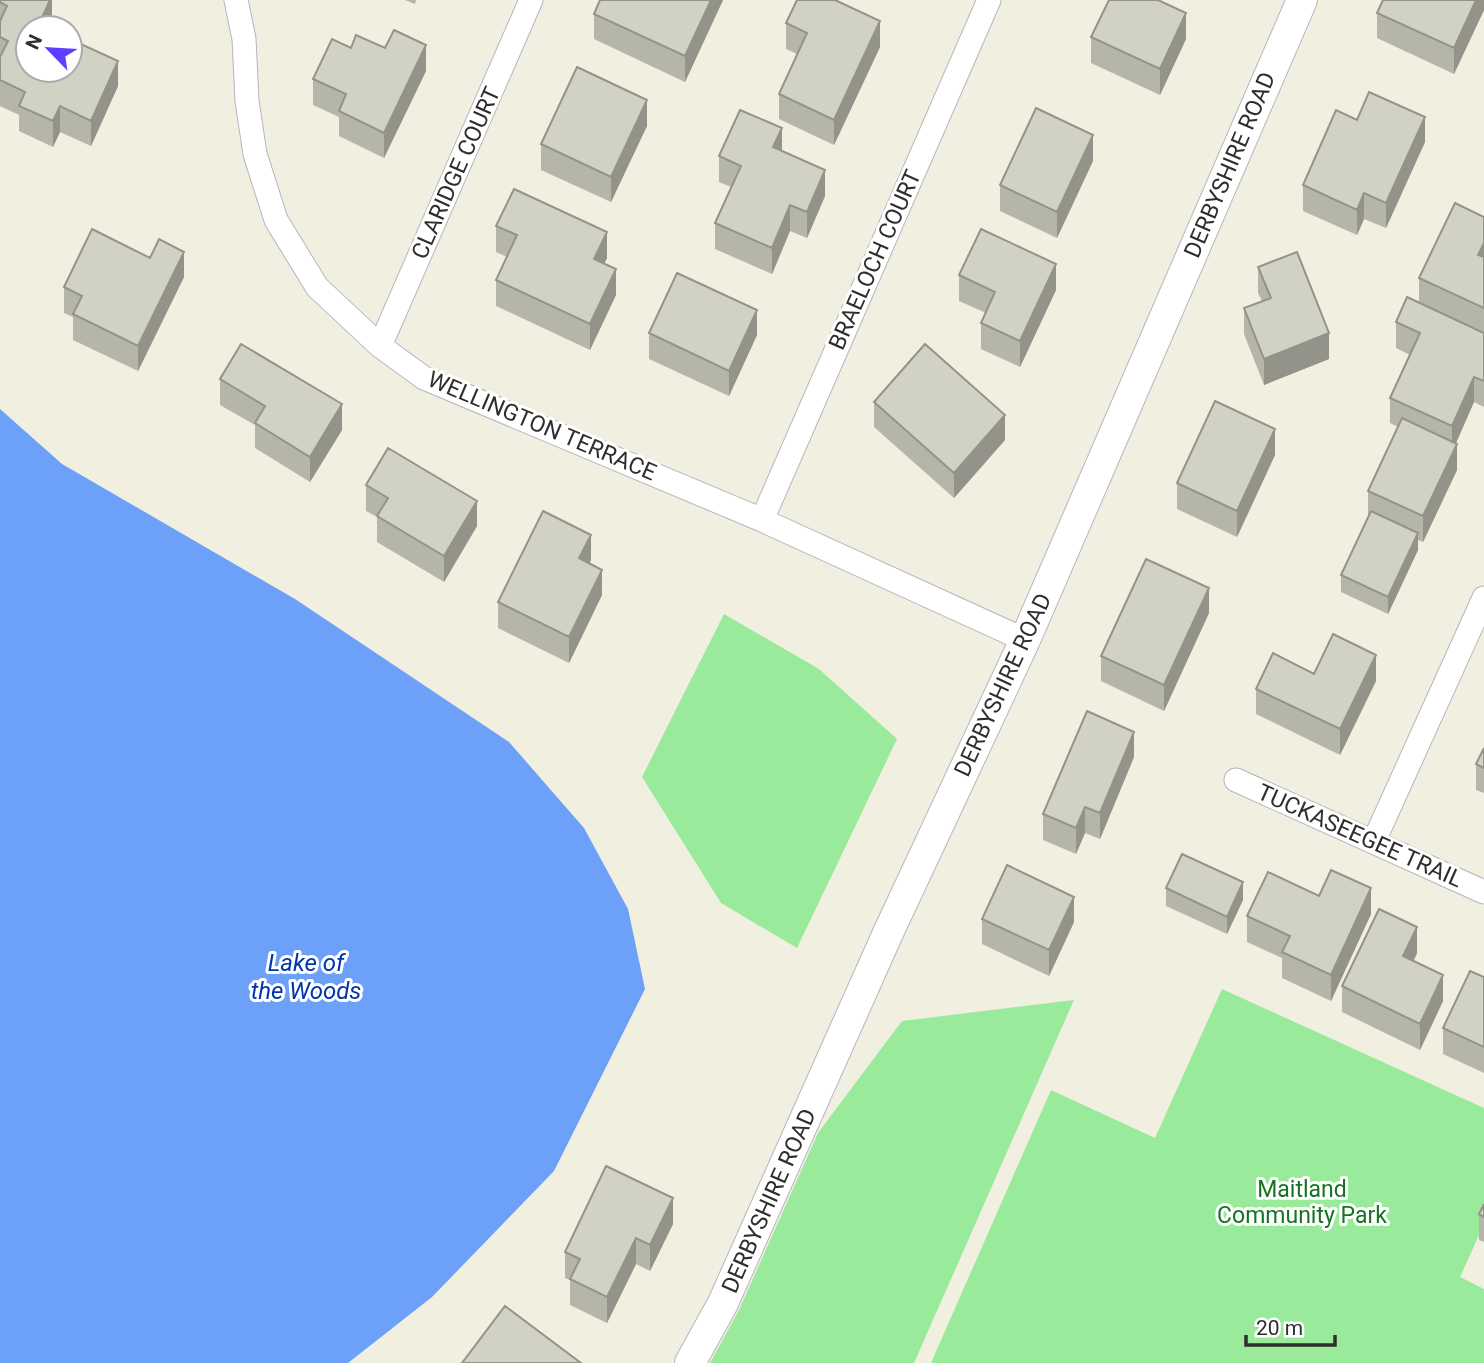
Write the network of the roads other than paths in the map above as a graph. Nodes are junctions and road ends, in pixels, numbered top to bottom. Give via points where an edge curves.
1 (236, 0) edge
2 (531, 0) edge
3 (989, 0) edge
4 (1302, 0) edge
5 (380, 346) junction
6 (762, 520) junction
7 (1484, 598) edge
8 (1025, 640) junction
9 (1236, 780) dead end
10 (1374, 841) junction
11 (1484, 891) edge
12 (690, 1363) edge

1 - 5 street, WELLINGTON TERRACE via 255,154 276,220 317,287
2 - 5 street, CLARIDGE COURT
3 - 6 street, BRAELOCH COURT
4 - 8 street, DERBYSHIRE ROAD
5 - 6 street, WELLINGTON TERRACE via 424,377
6 - 8 street, WELLINGTON TERRACE
7 - 10 street
8 - 12 street, DERBYSHIRE ROAD via 723,1303
9 - 10 street, TUCKASEEGEE TRAIL
10 - 11 street, TUCKASEEGEE TRAIL

